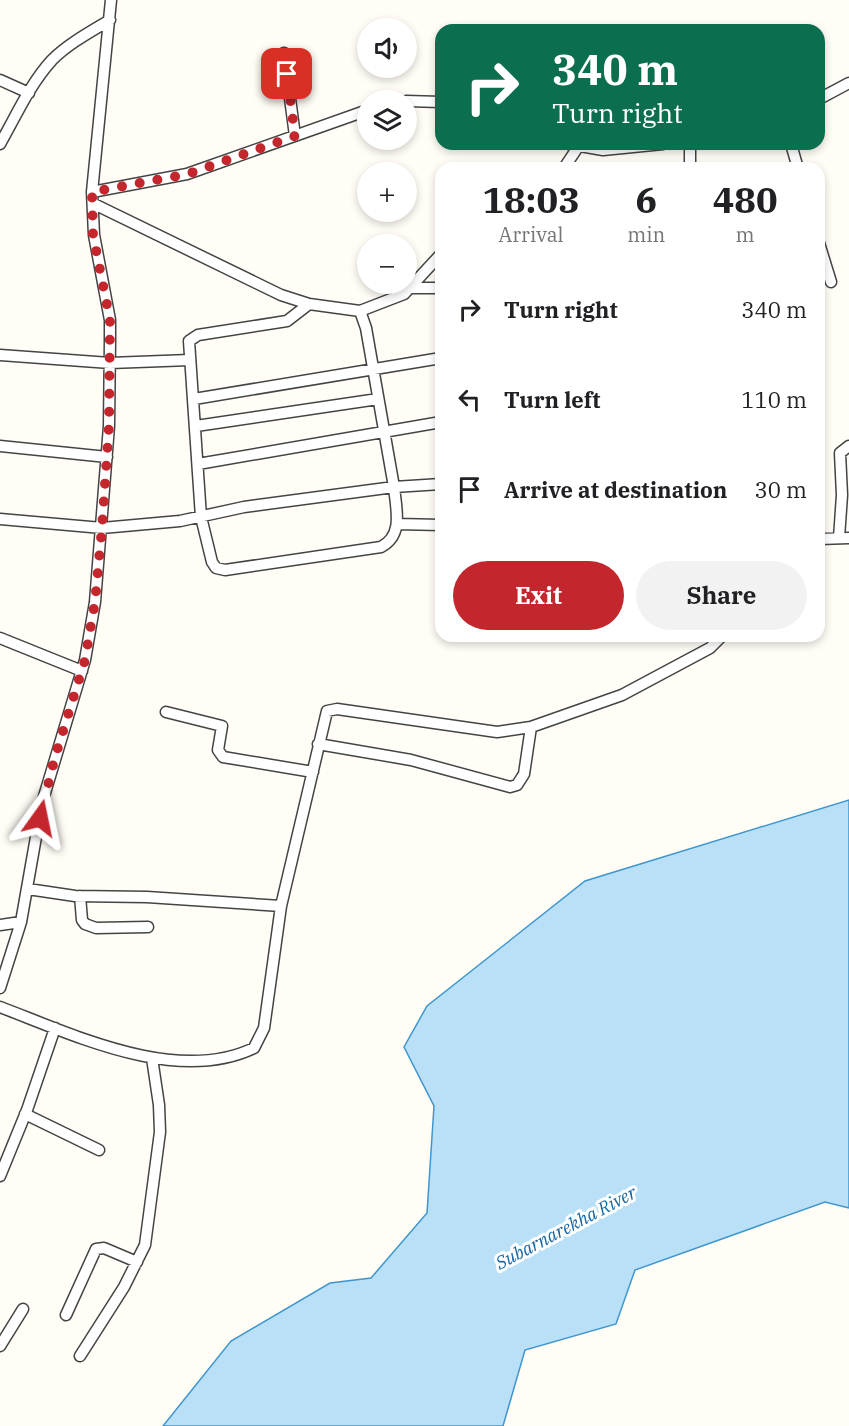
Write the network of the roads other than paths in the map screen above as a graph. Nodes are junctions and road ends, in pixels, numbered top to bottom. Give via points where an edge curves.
1 (111, 0) edge
2 (110, 20) junction
3 (284, 53) dead end
4 (0, 80) edge
5 (849, 83) edge
6 (29, 93) junction
7 (825, 96) edge
8 (417, 101) edge
9 (435, 102) edge
10 (357, 114) edge
11 (295, 136) junction
12 (0, 144) edge
13 (92, 192) junction
14 (94, 204) junction
15 (435, 261) edge
16 (825, 262) edge
17 (417, 282) edge
18 (831, 282) dead end
19 (417, 288) edge
20 (435, 288) edge
21 (404, 294) edge
22 (309, 304) junction
23 (360, 311) junction
24 (0, 355) edge
25 (435, 359) edge
26 (190, 360) junction
27 (110, 363) junction
28 (373, 369) junction
29 (194, 399) junction
30 (378, 399) junction
31 (435, 423) edge
32 (196, 426) junction
33 (384, 431) junction
34 (0, 446) edge
35 (849, 446) edge
36 (107, 457) junction
37 (198, 464) junction
38 (435, 484) edge
39 (394, 487) junction
40 (201, 517) junction
41 (0, 519) edge
42 (397, 524) junction
43 (435, 525) edge
44 (102, 528) junction
45 (844, 538) edge
46 (825, 540) edge
47 (0, 638) edge
48 (716, 642) edge
49 (82, 671) junction
50 (166, 712) dead end
51 (531, 727) junction
52 (318, 744) junction
53 (313, 772) junction
54 (28, 889) junction
55 (80, 896) junction
56 (281, 906) junction
57 (21, 922) junction
58 (0, 925) edge
59 (148, 927) dead end
60 (0, 988) edge
61 (0, 1007) edge
62 (55, 1028) junction
63 (152, 1058) junction
64 (25, 1114) junction
65 (99, 1150) dead end
66 (0, 1176) edge
67 (137, 1262) junction
68 (23, 1309) dead end
69 (66, 1315) dead end
70 (0, 1346) edge
71 (80, 1356) dead end

1 - 2 street
2 - 6 street via 52,60
2 - 13 street
3 - 11 street
4 - 6 street
5 - 7 street
6 - 12 street
8 - 9 street
10 - 11 street
11 - 13 street via 188,174
13 - 14 street
14 - 22 street via 271,290
14 - 27 street via 93,235 110,320
15 - 17 street
16 - 18 street
19 - 20 street
21 - 23 street
22 - 23 street
22 - 26 street via 287,321 194,336 188,346
23 - 28 street
24 - 27 street
25 - 28 street
26 - 27 street
26 - 29 street
27 - 36 street
28 - 29 street
28 - 30 street
29 - 32 street
30 - 32 street
30 - 33 street
31 - 33 street
32 - 37 street
33 - 37 street
33 - 39 street
34 - 36 street
35 - 45 street via 840,453
36 - 44 street
37 - 40 street
38 - 39 street
39 - 40 street via 244,507
39 - 42 street
40 - 42 street via 212,562 216,568 225,570 381,547 394,537
40 - 44 street
41 - 44 street
42 - 43 street
44 - 49 street via 95,602
45 - 46 street
47 - 49 street
48 - 51 street via 642,686
49 - 54 street via 42,803
50 - 53 street via 222,726 219,750 223,757
51 - 52 street via 497,732 331,709 325,714
51 - 52 street via 524,774 517,785 510,787 411,760
52 - 53 street
53 - 56 street
54 - 55 street
54 - 57 street
55 - 56 street
55 - 59 street via 82,920 90,927
56 - 63 street via 264,1028 254,1048 225,1059 201,1062
57 - 58 street
57 - 60 street
61 - 62 street
62 - 63 street
62 - 64 street
63 - 67 street via 160,1132 145,1245
64 - 65 street
64 - 66 street
67 - 69 street via 104,1248 96,1249
67 - 71 street
68 - 70 street

